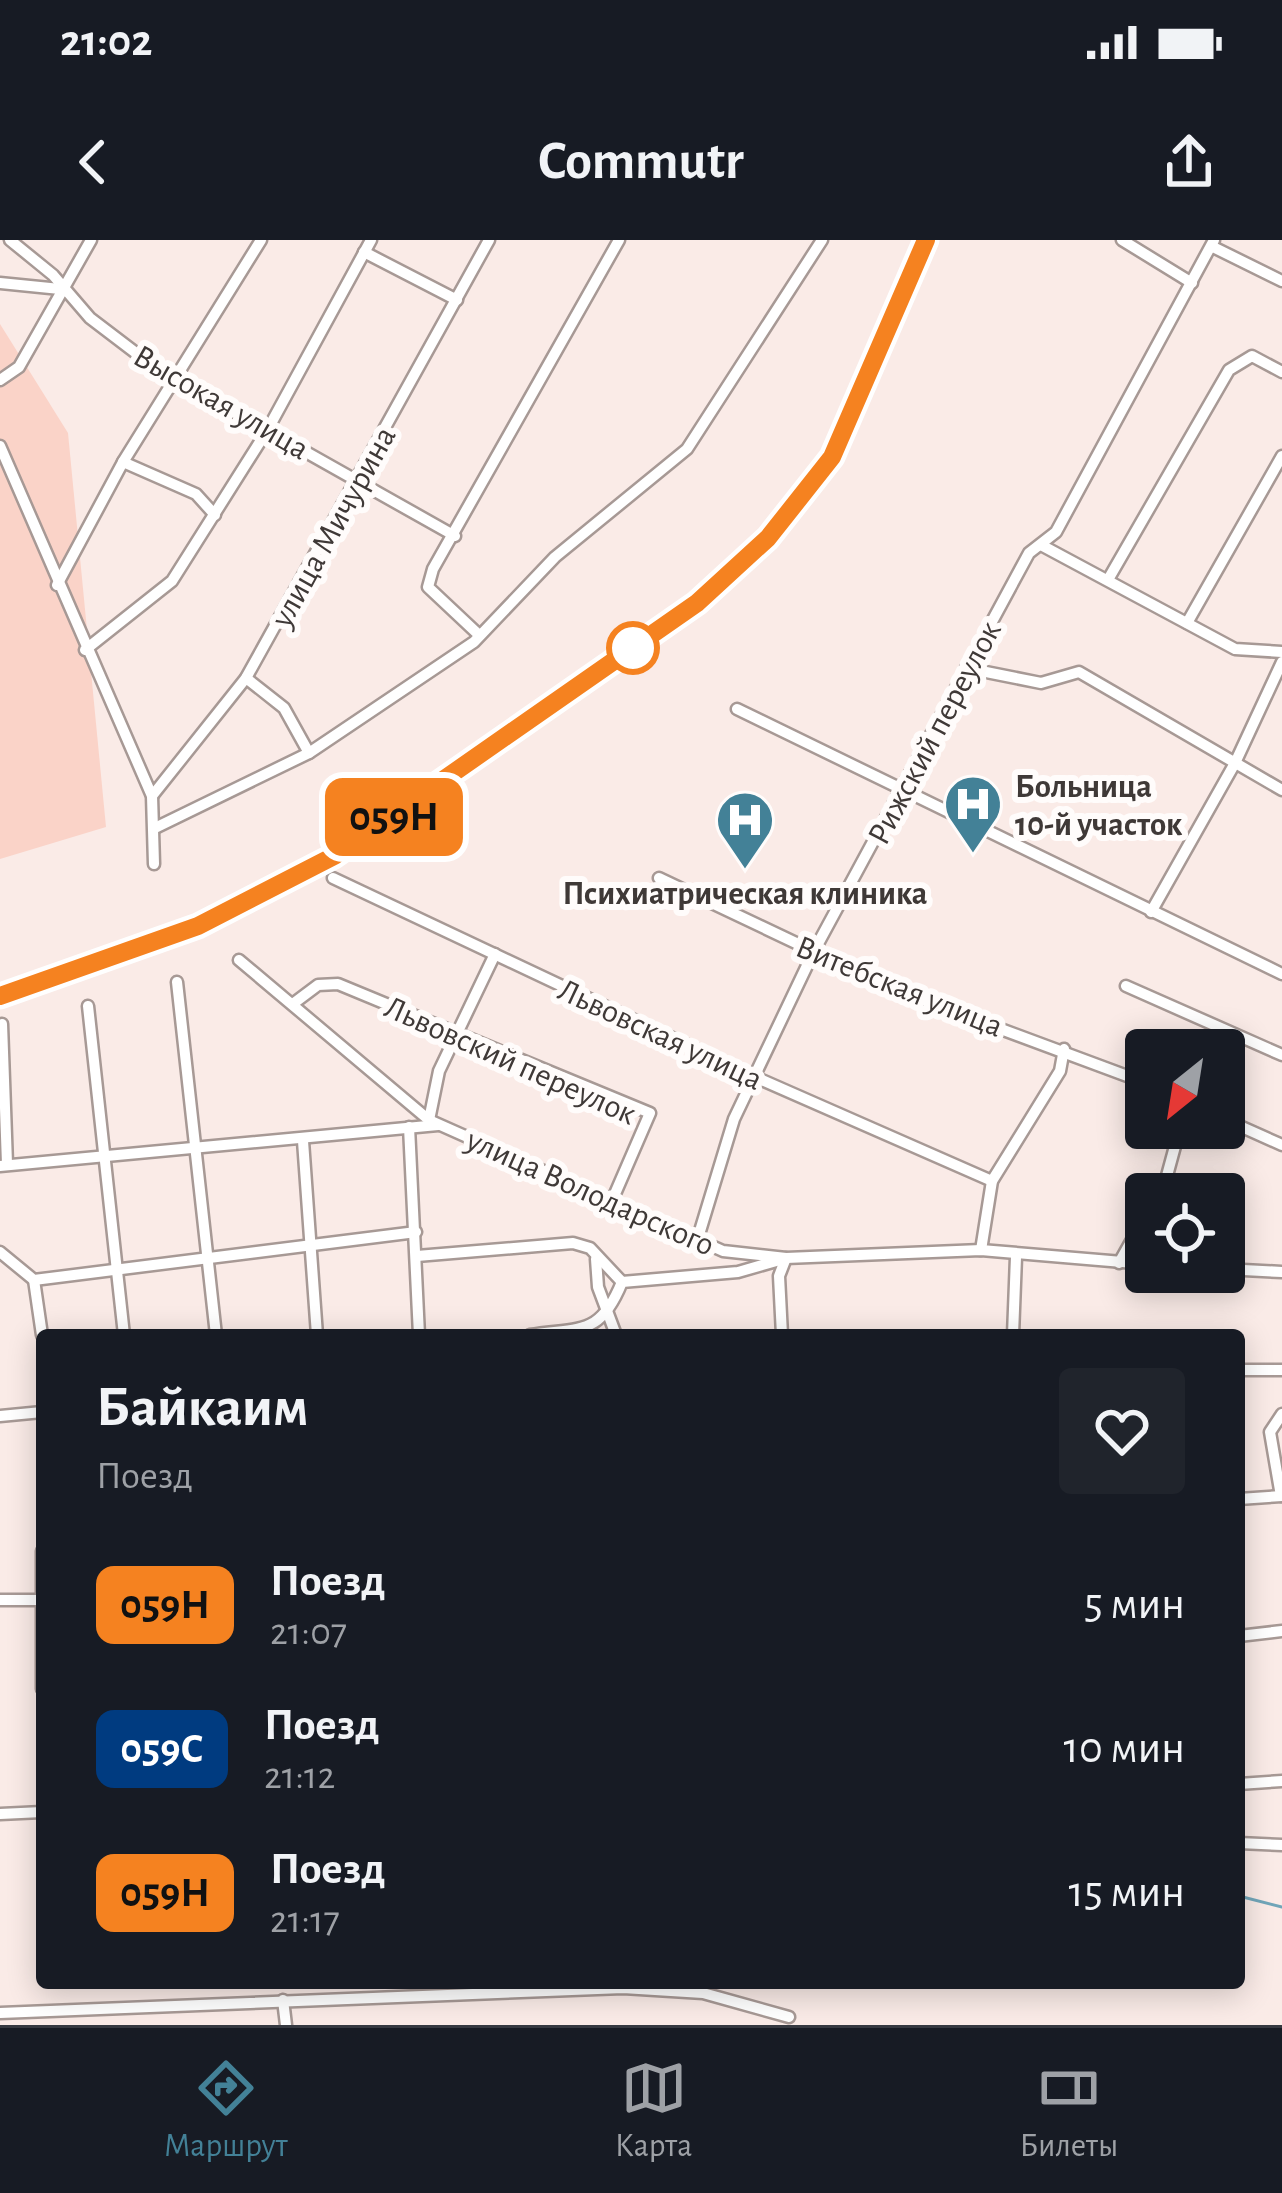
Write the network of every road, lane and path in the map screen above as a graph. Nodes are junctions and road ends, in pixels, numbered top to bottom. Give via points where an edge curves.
1 (10, 240) edge
2 (91, 240) edge
3 (261, 240) edge
4 (371, 240) edge
5 (489, 240) edge
6 (620, 240) edge
7 (822, 240) edge
8 (1122, 240) edge
9 (1213, 243) edge
10 (364, 252) junction
11 (1282, 281) edge
12 (0, 283) edge
13 (1192, 283) junction
14 (60, 289) junction
15 (457, 300) junction
16 (1282, 372) edge
17 (174, 376) junction
18 (0, 380) edge
19 (268, 429) junction
20 (0, 446) edge
21 (1282, 456) edge
22 (123, 462) junction
23 (357, 481) junction
24 (215, 514) junction
25 (455, 536) junction
26 (1041, 544) junction
27 (1109, 578) junction
28 (57, 585) junction
29 (1187, 623) junction
30 (478, 634) junction
31 (86, 650) junction
32 (1282, 652) edge
33 (1282, 662) edge
34 (966, 668) junction
35 (246, 678) junction
36 (737, 709) dead end
37 (309, 753) junction
38 (1235, 763) junction
39 (905, 787) junction
40 (1282, 790) edge
41 (152, 796) junction
42 (157, 827) junction
43 (154, 864) dead end
44 (333, 878) dead end
45 (658, 878) dead end
46 (1151, 911) junction
47 (814, 952) junction
48 (495, 954) junction
49 (239, 960) dead end
50 (1282, 974) edge
51 (177, 982) dead end
52 (1126, 986) dead end
53 (294, 1003) junction
54 (88, 1006) dead end
55 (2, 1024) edge
56 (457, 1030) junction
57 (1064, 1049) junction
58 (1282, 1054) edge
59 (1125, 1074) edge
60 (754, 1077) junction
61 (434, 1122) junction
62 (410, 1127) junction
63 (1245, 1128) edge
64 (303, 1141) junction
65 (1282, 1145) edge
66 (196, 1151) junction
67 (104, 1159) junction
68 (3, 1165) edge
69 (992, 1181) junction
70 (611, 1203) junction
71 (416, 1232) junction
72 (697, 1241) junction
73 (308, 1244) junction
74 (981, 1250) junction
75 (0, 1252) edge
76 (1125, 1252) edge
77 (417, 1256) junction
78 (1016, 1257) junction
79 (786, 1258) junction
80 (204, 1259) junction
81 (596, 1259) junction
82 (1119, 1263) junction
83 (1125, 1263) edge
84 (113, 1268) junction
85 (1245, 1270) edge
86 (1282, 1272) edge
87 (34, 1280) junction
88 (622, 1282) junction
89 (609, 1314) junction
90 (41, 1329) edge
91 (123, 1329) edge
92 (215, 1329) edge
93 (315, 1329) edge
94 (419, 1329) edge
95 (570, 1329) edge
96 (614, 1329) edge
97 (782, 1329) edge
98 (1013, 1329) edge
99 (1245, 1370) edge
100 (1282, 1370) edge
101 (36, 1413) edge
102 (1282, 1414) edge
103 (0, 1416) edge
104 (1281, 1496) edge
105 (1245, 1499) edge
106 (0, 1600) edge
107 (36, 1600) edge
108 (1282, 1631) edge
109 (1245, 1635) edge
110 (1282, 1781) edge
111 (1245, 1784) edge
112 (36, 1812) edge
113 (0, 1814) edge
114 (1245, 1843) edge
115 (1282, 1845) edge
116 (594, 1989) edge
117 (636, 1989) edge
118 (283, 2000) junction
119 (0, 2013) edge
120 (790, 2017) dead end
121 (286, 2025) edge

1 - 14 street, Высокая улица
2 - 14 street
3 - 17 street
4 - 10 street
5 - 15 street, улица Мичурина
6 - 25 street
7 - 30 street via 687,449 555,557
8 - 13 street
9 - 11 street
9 - 13 street, Рижский переулок
10 - 15 street
10 - 19 street
12 - 14 street
13 - 26 street, Рижский переулок via 1056,532
14 - 17 street, Высокая улица
14 - 18 street via 19,367
15 - 23 street, улица Мичурина
16 - 27 street via 1252,356 1228,370
17 - 19 street, Высокая улица
17 - 22 street
19 - 23 street, Высокая улица
19 - 24 street
20 - 28 street
21 - 29 street
22 - 24 street via 196,494
22 - 28 street
23 - 25 street, Высокая улица
23 - 35 street, улица Мичурина
24 - 31 street via 172,580
25 - 30 street via 428,587
26 - 27 street
26 - 34 street, Рижский переулок
27 - 29 street
28 - 31 street
29 - 32 street via 1235,649
30 - 37 street
31 - 41 street
33 - 38 street
34 - 38 street via 1041,683 1079,672
34 - 39 street, Рижский переулок
35 - 37 street via 284,708
35 - 41 street, улица Мичурина
36 - 39 street
37 - 42 street
38 - 40 street
38 - 46 street
39 - 46 street
39 - 47 street, Рижский переулок
41 - 42 street
42 - 43 street
44 - 48 street, Львовская улица
45 - 47 street, Витебская улица
46 - 50 street
47 - 57 street, Витебская улица
47 - 60 street, Рижский переулок
48 - 56 street
48 - 60 street, Львовская улица
49 - 53 street, улица Володарского
51 - 66 street
52 - 58 street
53 - 56 street, Львовский переулок via 318,985 338,984
53 - 61 street, улица Володарского
54 - 67 street
55 - 68 street
56 - 61 street via 439,1071
56 - 70 street, Львовский переулок via 650,1113
57 - 59 street, Витебская улица
57 - 69 street via 1060,1071
60 - 69 street, Львовская улица
60 - 72 street, Рижский переулок
61 - 62 street
61 - 70 street, улица Володарского
62 - 64 street
62 - 71 street
63 - 65 street
64 - 66 street
64 - 73 street
66 - 67 street
66 - 80 street
67 - 68 street
67 - 84 street
69 - 74 street
70 - 72 street, улица Володарского
71 - 73 street
71 - 77 street
72 - 79 street, улица Володарского
73 - 80 street
73 - 93 street
74 - 78 street, улица Володарского
74 - 79 street, улица Володарского
75 - 87 street
76 - 82 street
77 - 81 street via 573,1243
77 - 94 street
78 - 82 street, улица Володарского
78 - 98 street
79 - 88 street via 738,1272
79 - 97 street
80 - 84 street
80 - 92 street
81 - 88 street
81 - 89 street
82 - 83 street, улица Володарского
84 - 87 street
84 - 91 street
85 - 86 street
87 - 90 street
88 - 89 street
89 - 95 street
89 - 96 street
99 - 100 street
101 - 103 street
102 - 104 street via 1270,1432
104 - 105 street
106 - 107 street
108 - 109 street
110 - 111 street
112 - 113 street
114 - 115 street
116 - 118 street
117 - 120 street via 704,1994
118 - 119 street
118 - 121 street

